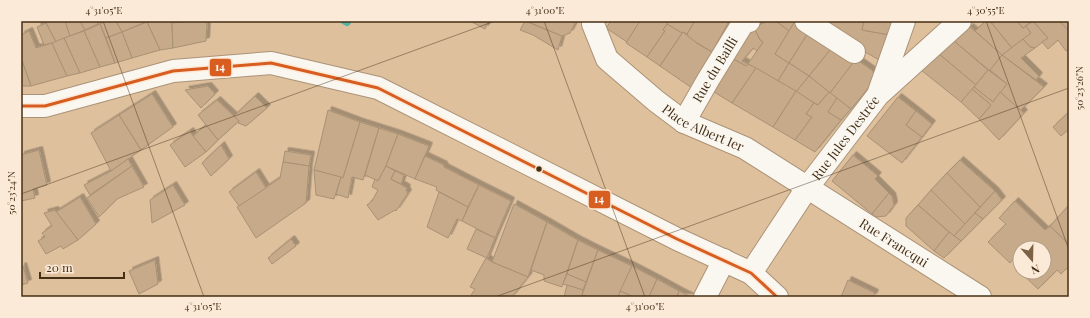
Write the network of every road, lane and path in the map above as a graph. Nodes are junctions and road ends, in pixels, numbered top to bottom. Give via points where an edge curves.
1 (593, 21) edge
2 (749, 21) edge
3 (806, 21) edge
4 (904, 21) edge
5 (960, 21) edge
6 (854, 52) dead end
7 (878, 95) junction
8 (21, 106) edge
9 (684, 122) junction
10 (807, 188) junction
11 (724, 260) junction
12 (751, 273) junction
13 (706, 297) edge
14 (777, 297) edge
15 (980, 297) edge

1 - 9 street, Place Albert Ier via 607,59
2 - 9 street, Rue du Bailli via 743,23
3 - 6 street
4 - 7 street
5 - 7 street, Rue Jules Destrée
7 - 10 street, Rue Jules Destrée
8 - 11 street via 45,106 173,70 271,63 378,88 677,239
9 - 10 street, Place Albert Ier via 745,148
10 - 12 street, Rue Jules Destrée
10 - 15 street, Rue Francqui
11 - 12 street
11 - 13 street
12 - 14 street

